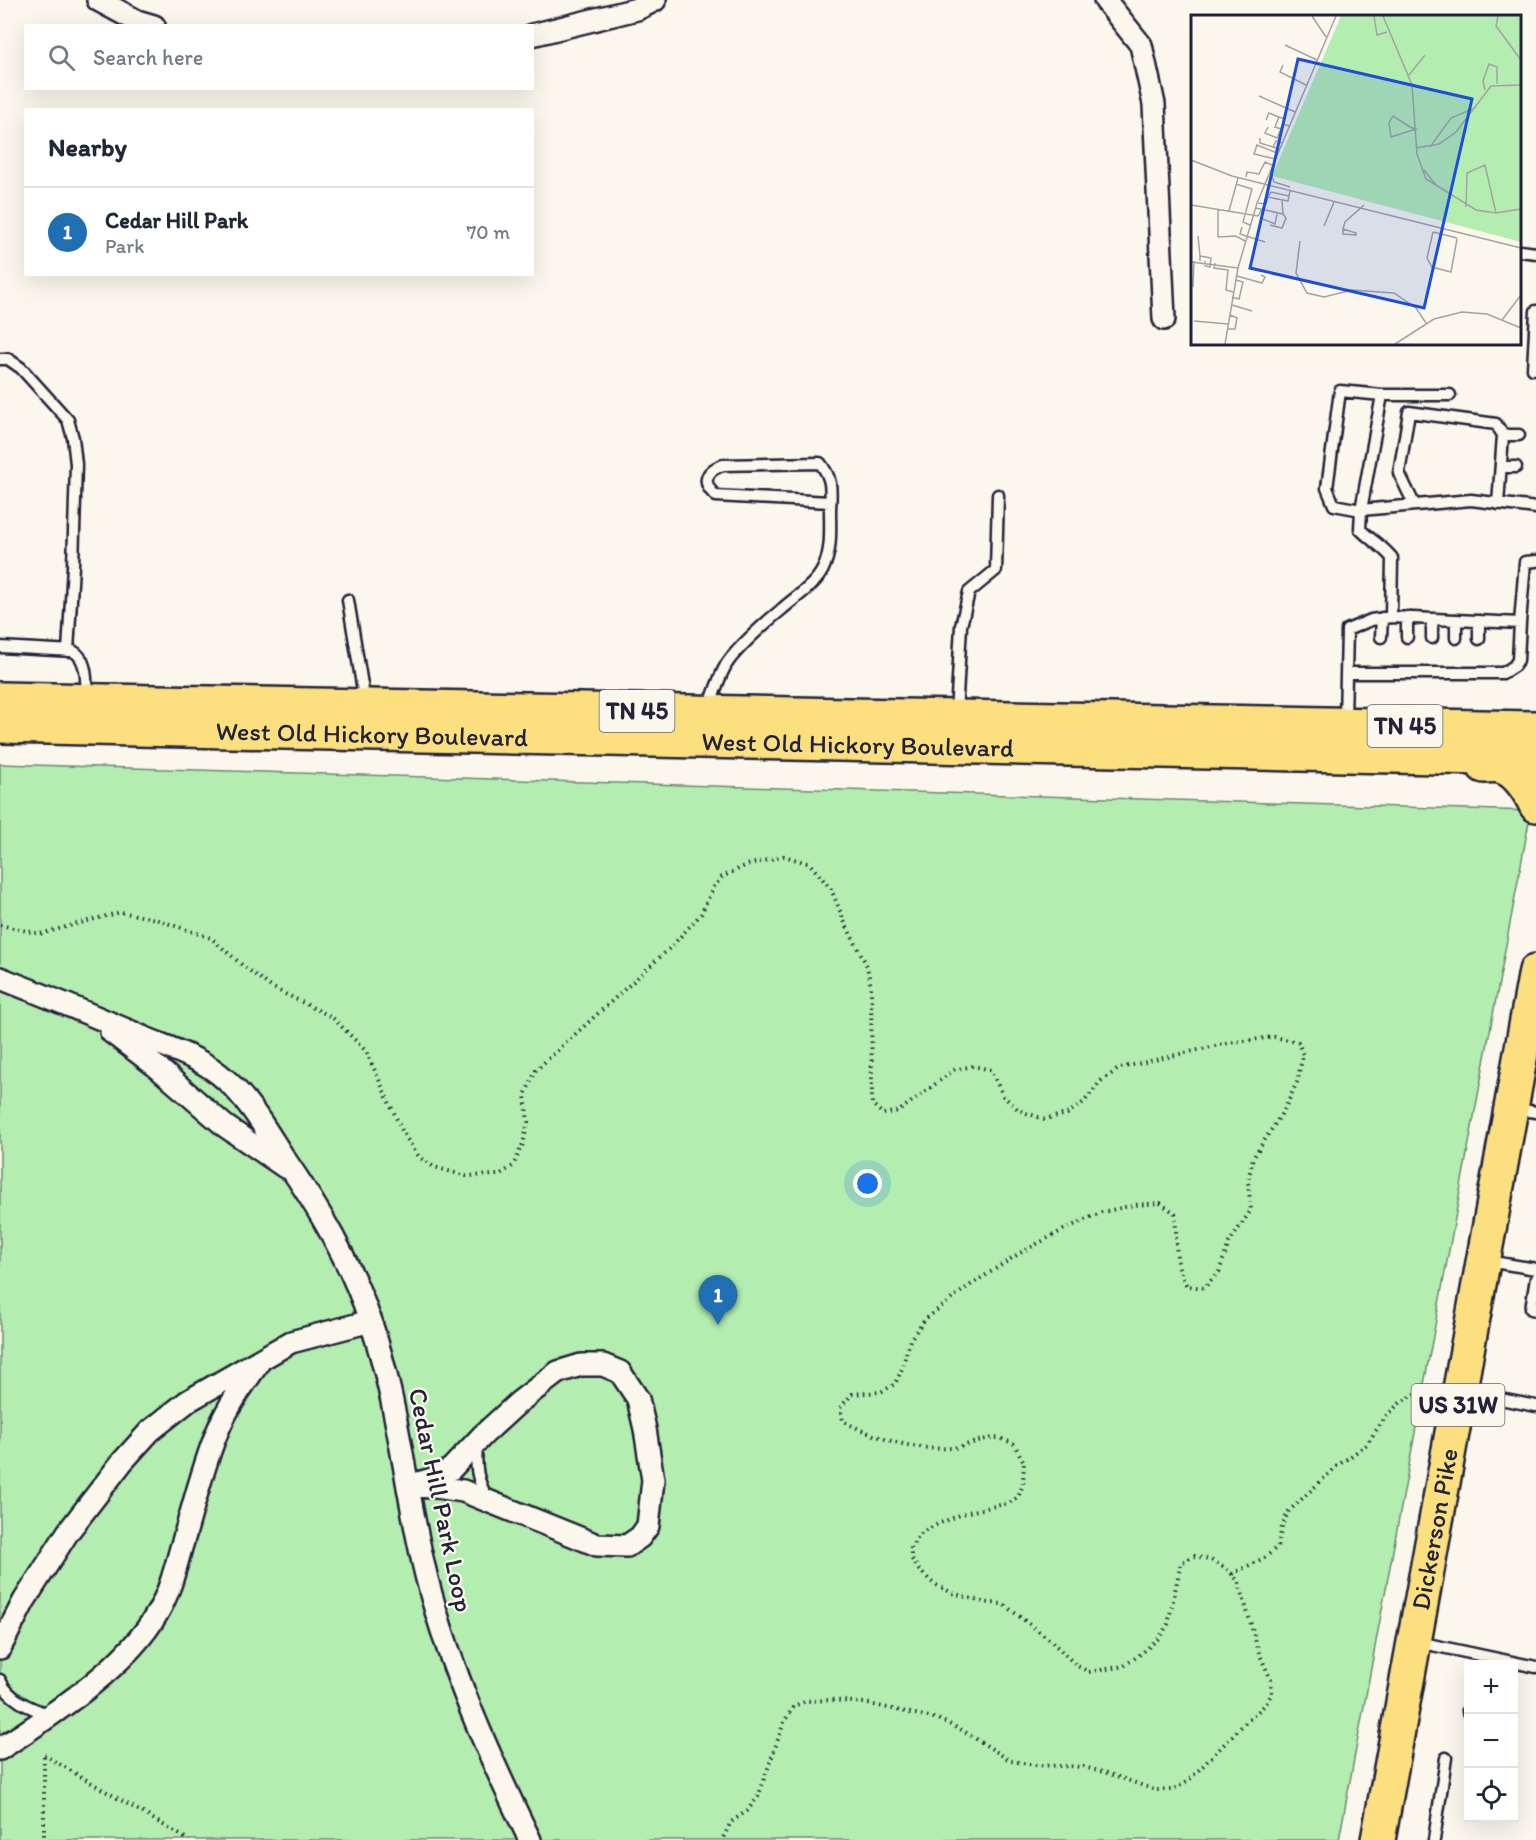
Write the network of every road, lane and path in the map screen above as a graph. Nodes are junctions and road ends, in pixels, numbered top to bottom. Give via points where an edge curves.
1 (98, 0) edge
2 (655, 0) edge
3 (1105, 0) edge
4 (147, 24) edge
5 (534, 35) edge
6 (1521, 251) edge
7 (1536, 253) edge
8 (1536, 311) edge
9 (1164, 319) dead end
10 (0, 358) edge
11 (1533, 369) dead end
12 (1382, 394) junction
13 (1450, 395) dead end
14 (1503, 435) junction
15 (1519, 435) dead end
16 (1502, 466) junction
17 (1516, 467) dead end
18 (998, 495) dead end
19 (830, 501) junction
20 (1414, 504) junction
21 (1498, 504) junction
22 (1536, 508) edge
23 (1360, 510) junction
24 (1536, 561) edge
25 (348, 600) dead end
26 (1387, 617) junction
27 (1407, 617) junction
28 (1432, 619) junction
29 (1456, 620) junction
30 (1479, 621) junction
31 (1520, 623) junction
32 (1381, 637) dead end
33 (1407, 637) dead end
34 (1431, 638) dead end
35 (1456, 638) dead end
36 (1479, 639) dead end
37 (0, 647) edge
38 (68, 651) junction
39 (1346, 673) junction
40 (0, 699) edge
41 (366, 706) junction
42 (87, 714) junction
43 (955, 717) junction
44 (1345, 725) junction
45 (0, 726) edge
46 (704, 727) junction
47 (1536, 728) edge
48 (1358, 755) junction
49 (1536, 759) edge
50 (1536, 805) edge
51 (0, 925) edge
52 (1536, 971) edge
53 (0, 978) edge
54 (78, 1009) junction
55 (1532, 1016) edge
56 (1529, 1048) edge
57 (1523, 1110) edge
58 (295, 1174) junction
59 (1484, 1260) junction
60 (1536, 1269) edge
61 (1536, 1278) edge
62 (1536, 1310) edge
63 (371, 1321) junction
64 (262, 1358) junction
65 (1460, 1391) junction
66 (1417, 1393) dead end
67 (1536, 1406) edge
68 (477, 1441) junction
69 (408, 1486) junction
70 (490, 1502) junction
71 (1232, 1574) junction
72 (1415, 1641) junction
73 (0, 1648) edge
74 (1479, 1660) edge
75 (1518, 1665) edge
76 (1536, 1667) edge
77 (0, 1680) edge
78 (52, 1715) junction
79 (0, 1749) edge
80 (1446, 1758) dead end
81 (44, 1840) edge
82 (189, 1840) edge
83 (530, 1840) edge
84 (722, 1840) edge
85 (1378, 1840) edge
86 (1434, 1840) edge

1 - 4 street
2 - 5 street via 637,9
3 - 9 street via 1141,45 1154,104
6 - 7 lane
8 - 11 lane
10 - 38 lane via 21,368 68,420 73,438 76,464
12 - 13 lane
12 - 23 lane
12 - 23 lane via 1340,391 1327,488 1334,505
14 - 15 lane
14 - 16 lane
14 - 20 lane via 1496,424 1408,412 1399,473
16 - 17 lane
16 - 21 lane
18 - 43 lane via 996,570 969,592 961,626
19 - 19 lane via 830,482 820,463 723,465 708,473 709,490 717,496
19 - 46 lane via 829,551 823,570 727,663
20 - 21 lane via 1471,500
20 - 23 lane
21 - 22 lane
23 - 26 lane via 1360,529 1392,558
24 - 31 lane via 1525,562
25 - 41 lane
26 - 27 lane
26 - 32 lane
26 - 39 lane via 1347,630
27 - 28 lane
27 - 33 lane
28 - 29 lane
28 - 34 lane
29 - 30 lane
29 - 35 lane
30 - 31 lane
30 - 36 lane
31 - 39 lane via 1518,660 1503,673 1455,668 1381,668
37 - 38 lane
38 - 42 lane via 80,655 84,662
39 - 44 lane
40 - 42 main road, West Old Hickory Boulevard / TN 45
41 - 42 main road, West Old Hickory Boulevard / TN 45
41 - 46 main road, West Old Hickory Boulevard / TN 45
42 - 45 main road, West Old Hickory Boulevard / TN 45
42 - 46 main road, West Old Hickory Boulevard / TN 45
43 - 44 main road, West Old Hickory Boulevard / TN 45
43 - 46 main road, West Old Hickory Boulevard / TN 45
44 - 47 main road, West Old Hickory Boulevard / TN 45
46 - 48 main road, West Old Hickory Boulevard / TN 45
48 - 49 main road, West Old Hickory Boulevard / TN 45
48 - 50 main road via 1374,764 1501,766 1518,777
51 - 71 path via 40,934 121,912 211,938 272,987 332,1017 366,1052 403,1133 419,1157 434,1167 466,1176 499,1175 513,1166 528,1122 525,1095 536,1070 670,948 700,914 722,877 747,865 784,856 810,864 831,889 867,966 872,1104 883,1114 899,1111 954,1070 973,1066 991,1070 1003,1096 1020,1111 1044,1119 1067,1114 1120,1068 1228,1043 1274,1037 1298,1042 1303,1055 1297,1082 1253,1158 1248,1181 1251,1210 1229,1243 1219,1272 1204,1288 1187,1286 1180,1274 1176,1213 1160,1203 1102,1212 1020,1253 969,1286 925,1319 910,1340 895,1384 881,1392 852,1394 840,1408 843,1421 894,1442 953,1448 997,1438 1014,1444 1024,1462 1018,1497 1009,1503 968,1512 922,1532 911,1547 911,1558 934,1584 982,1602 1003,1604 1089,1672 1124,1666 1160,1637 1168,1624 1181,1563 1194,1556 1211,1560
52 - 55 main road, Dickerson Pike / US 31W
53 - 54 street, Cedar Hill Park Loop
54 - 58 street, Cedar Hill Park Loop via 157,1067 225,1126
54 - 58 street, Cedar Hill Park Loop via 188,1056 227,1080
55 - 56 main road, Dickerson Pike / US 31W
56 - 57 main road, Dickerson Pike / US 31W
57 - 59 main road, Dickerson Pike / US 31W
58 - 63 street, Cedar Hill Park Loop via 331,1232
59 - 60 lane
59 - 65 main road, Dickerson Pike / US 31W
61 - 62 lane via 1531,1309
63 - 64 street via 291,1342
63 - 69 street, Cedar Hill Park Loop via 387,1378
64 - 73 street via 188,1401 150,1431 68,1532 24,1601
64 - 78 street via 218,1430 173,1579 158,1612 135,1646
65 - 67 lane
65 - 72 main road, Dickerson Pike / US 31W
66 - 71 path via 1401,1402 1366,1445 1288,1512 1278,1546 1266,1557
68 - 69 street via 451,1469
68 - 70 lane via 477,1475
68 - 70 street via 558,1372 581,1365 603,1365 620,1372 638,1400 645,1428 653,1480 648,1526 640,1538 627,1546 597,1545
69 - 70 street via 463,1491
69 - 83 street, Cedar Hill Park Loop via 439,1622 477,1723
71 - 84 path via 1239,1582 1272,1693 1266,1704 1187,1782 1172,1790 1155,1790 1084,1767 1011,1761 938,1719 865,1703 806,1701 794,1706 784,1722 758,1797 731,1822
72 - 74 lane
72 - 85 main road, Dickerson Pike / US 31W
75 - 76 lane
77 - 78 lane via 19,1702
78 - 79 street
80 - 86 lane
81 - 82 path via 44,1755

